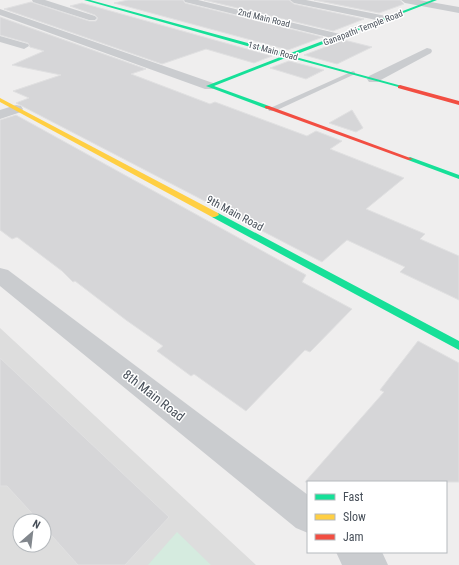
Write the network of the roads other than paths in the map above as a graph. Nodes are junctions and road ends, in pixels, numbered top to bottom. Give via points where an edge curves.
1 (36, 0) edge
2 (86, 0) edge
3 (188, 0) edge
4 (294, 0) edge
5 (405, 0) edge
6 (435, 0) edge
7 (425, 4) junction
8 (459, 10) edge
9 (0, 12) edge
10 (92, 18) dead end
11 (386, 19) junction
12 (340, 37) junction
13 (0, 39) edge
14 (24, 46) dead end
15 (427, 51) dead end
16 (290, 56) junction
17 (353, 73) junction
18 (373, 79) junction
19 (209, 86) junction
20 (0, 100) edge
21 (459, 103) edge
22 (16, 109) junction
23 (272, 109) junction
24 (0, 115) edge
25 (459, 177) edge
26 (0, 275) edge
27 (459, 346) edge
28 (307, 515) edge
29 (355, 553) edge
30 (370, 565) edge

1 - 10 street
2 - 16 street, 1st Main Road
3 - 12 street, 2nd Main Road
4 - 11 street
5 - 7 street
6 - 7 street, Ganapathi Temple Road
7 - 8 street
7 - 11 street, Ganapathi Temple Road
9 - 19 street
11 - 12 street, Ganapathi Temple Road
12 - 16 street, Ganapathi Temple Road
13 - 14 street
15 - 18 street
16 - 17 street, 1st Main Road
16 - 19 street, Ganapathi Temple Road
17 - 18 street, 1st Main Road
17 - 23 lane
18 - 21 street, 1st Main Road
19 - 23 street
20 - 22 street, 9th Main Road
22 - 24 street
22 - 27 street, 9th Main Road
23 - 25 street
26 - 28 street, 8th Main Road
29 - 30 street

